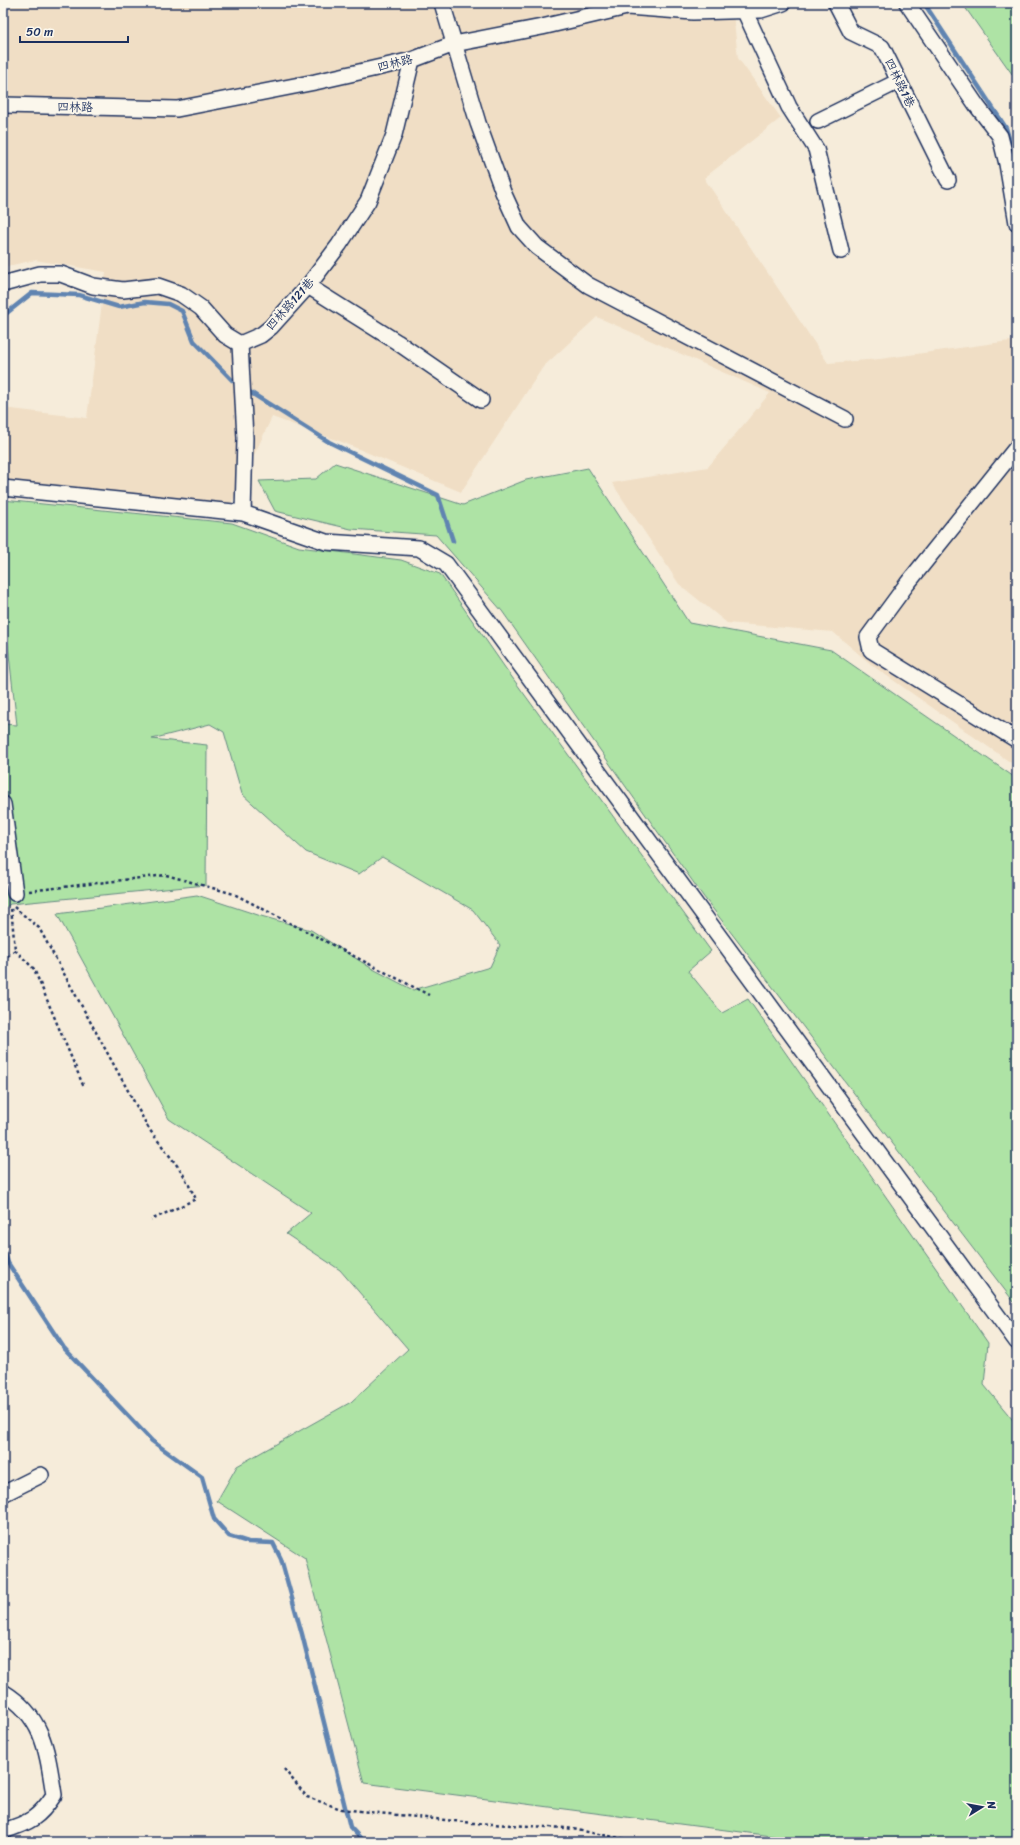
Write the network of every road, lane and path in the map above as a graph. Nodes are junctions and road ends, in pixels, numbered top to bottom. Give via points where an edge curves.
1 (442, 3) edge
2 (783, 3) edge
3 (836, 3) edge
4 (907, 3) edge
5 (744, 10) junction
6 (454, 44) junction
7 (412, 60) junction
8 (899, 81) junction
9 (3, 106) edge
10 (818, 120) dead end
11 (948, 180) dead end
12 (1017, 222) edge
13 (841, 251) dead end
14 (3, 284) edge
15 (308, 286) junction
16 (240, 344) junction
17 (481, 400) dead end
18 (845, 419) dead end
19 (1017, 447) edge
20 (3, 488) edge
21 (243, 514) junction
22 (1017, 740) edge
23 (3, 804) edge
24 (15, 892) joint
25 (15, 950) junction
26 (3, 960) edge
27 (429, 995) dead end
28 (83, 1085) dead end
29 (151, 1220) dead end
30 (1017, 1342) edge
31 (41, 1475) dead end
32 (3, 1494) edge
33 (3, 1692) edge
34 (284, 1769) dead end
35 (3, 1831) edge
36 (640, 1842) edge

1 - 6 street
2 - 5 street, 四林路 via 762,10
3 - 8 street, 四林路1巷 via 851,32 882,47
4 - 12 street via 1000,136 1008,164
5 - 6 street, 四林路 via 693,12 627,7
5 - 13 street via 790,107 816,149
6 - 7 street, 四林路
6 - 18 street via 478,123 503,192 519,227 537,247 588,285
7 - 9 street, 四林路 via 177,109
7 - 15 street, 四林路121巷 via 394,135 368,201
8 - 10 street
8 - 11 street, 四林路1巷
14 - 16 street via 40,274 61,274 93,286 123,290 158,286 181,294 201,308 225,335
15 - 16 street, 四林路121巷 via 271,327 261,335
15 - 17 street via 397,342
16 - 21 street via 246,438
19 - 22 street via 907,584 868,637 871,650
20 - 21 street
21 - 30 street via 326,542 419,548 446,564
23 - 24 street
24 - 27 path via 166,876 234,894
25 - 26 path
25 - 28 path via 34,970
25 - 29 path via 10,904 39,928 149,1129 182,1172 196,1200
31 - 32 street
33 - 35 street via 19,1701 39,1729 48,1753 54,1795 43,1812 23,1825
34 - 36 path via 307,1797 342,1809 473,1823 567,1828

